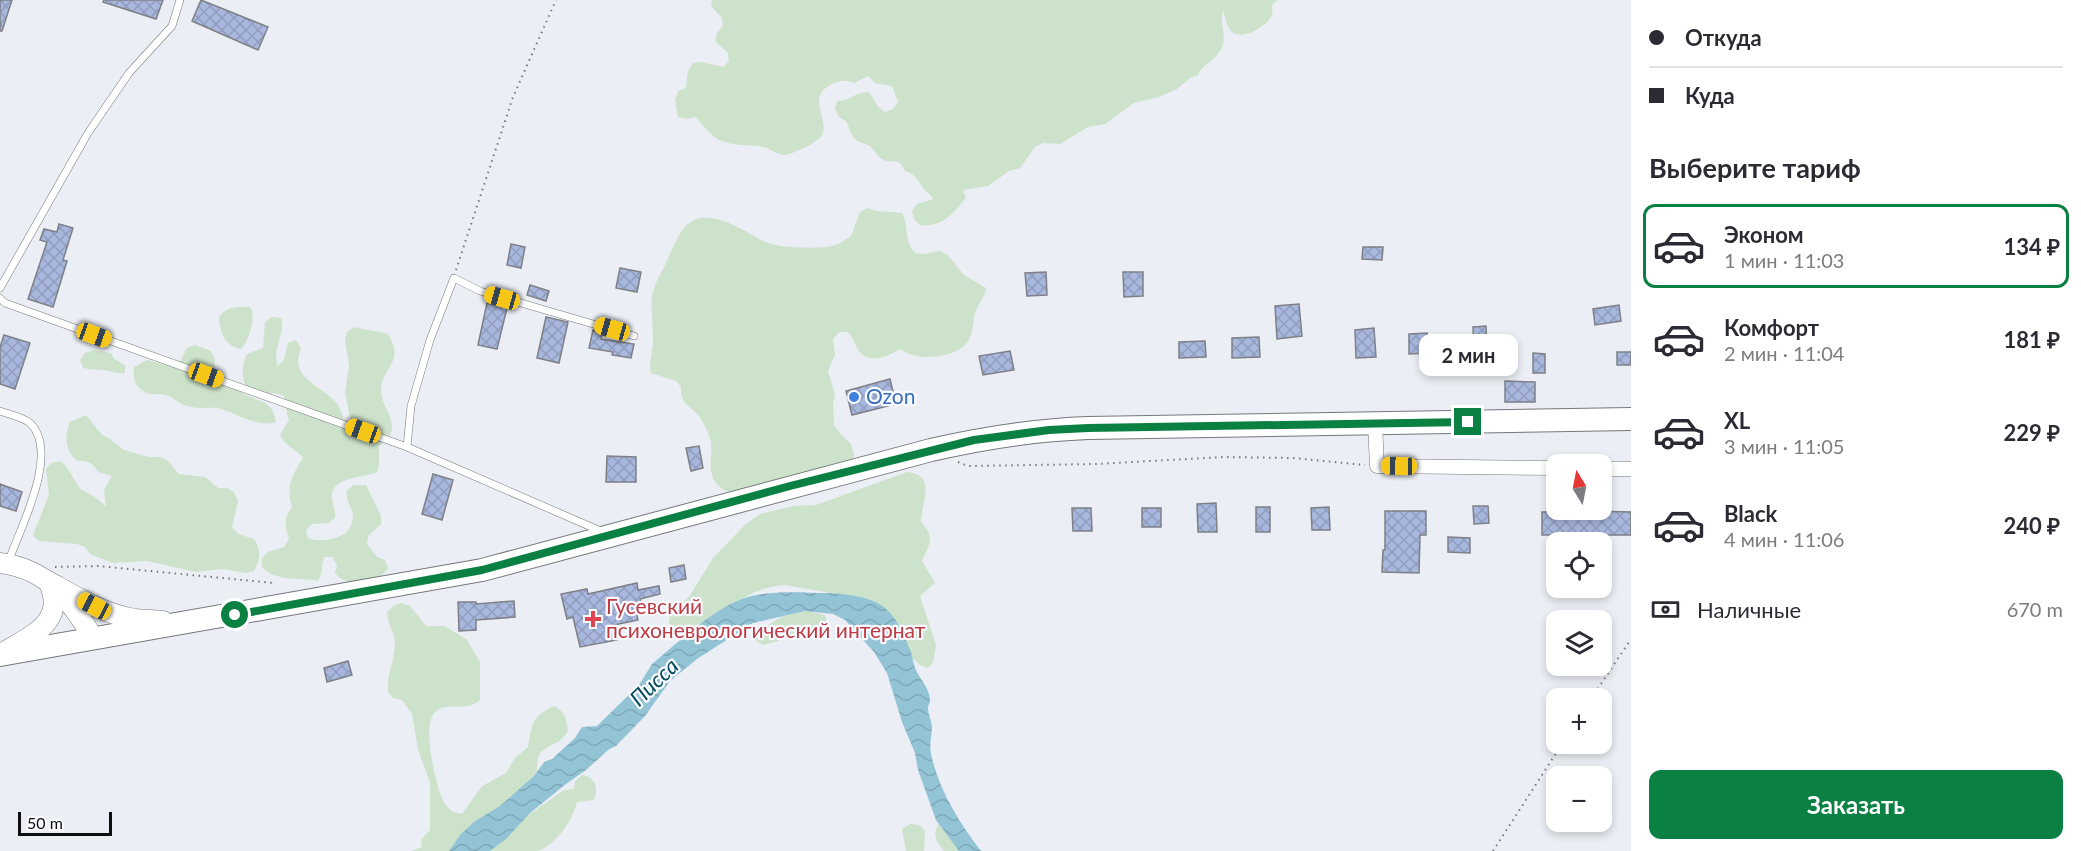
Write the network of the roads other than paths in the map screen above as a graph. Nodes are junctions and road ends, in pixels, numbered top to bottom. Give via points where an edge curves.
1 (180, 0) edge
2 (0, 288) edge
3 (0, 298) edge
4 (634, 336) dead end
5 (0, 411) edge
6 (1631, 419) edge
7 (1375, 423) junction
8 (407, 447) junction
9 (1546, 468) edge
10 (1612, 469) edge
11 (1631, 469) edge
12 (611, 535) junction
13 (11, 565) edge
14 (48, 581) junction
15 (190, 623) junction
16 (94, 639) junction
17 (0, 655) edge

1 - 2 lane via 172,26 129,73 88,133
3 - 8 lane
4 - 8 lane via 480,291 454,278 430,340 411,406
5 - 13 lane via 30,423 39,439 41,454 41,474
6 - 7 main road
7 - 9 street via 1377,466
7 - 12 main road via 1088,428 1013,434 920,453
8 - 12 lane
10 - 11 street
12 - 15 main road via 482,570
13 - 14 street
14 - 15 street via 113,613 134,619
14 - 16 street via 66,598
14 - 17 street via 54,599 47,623
15 - 16 main road
16 - 17 main road

